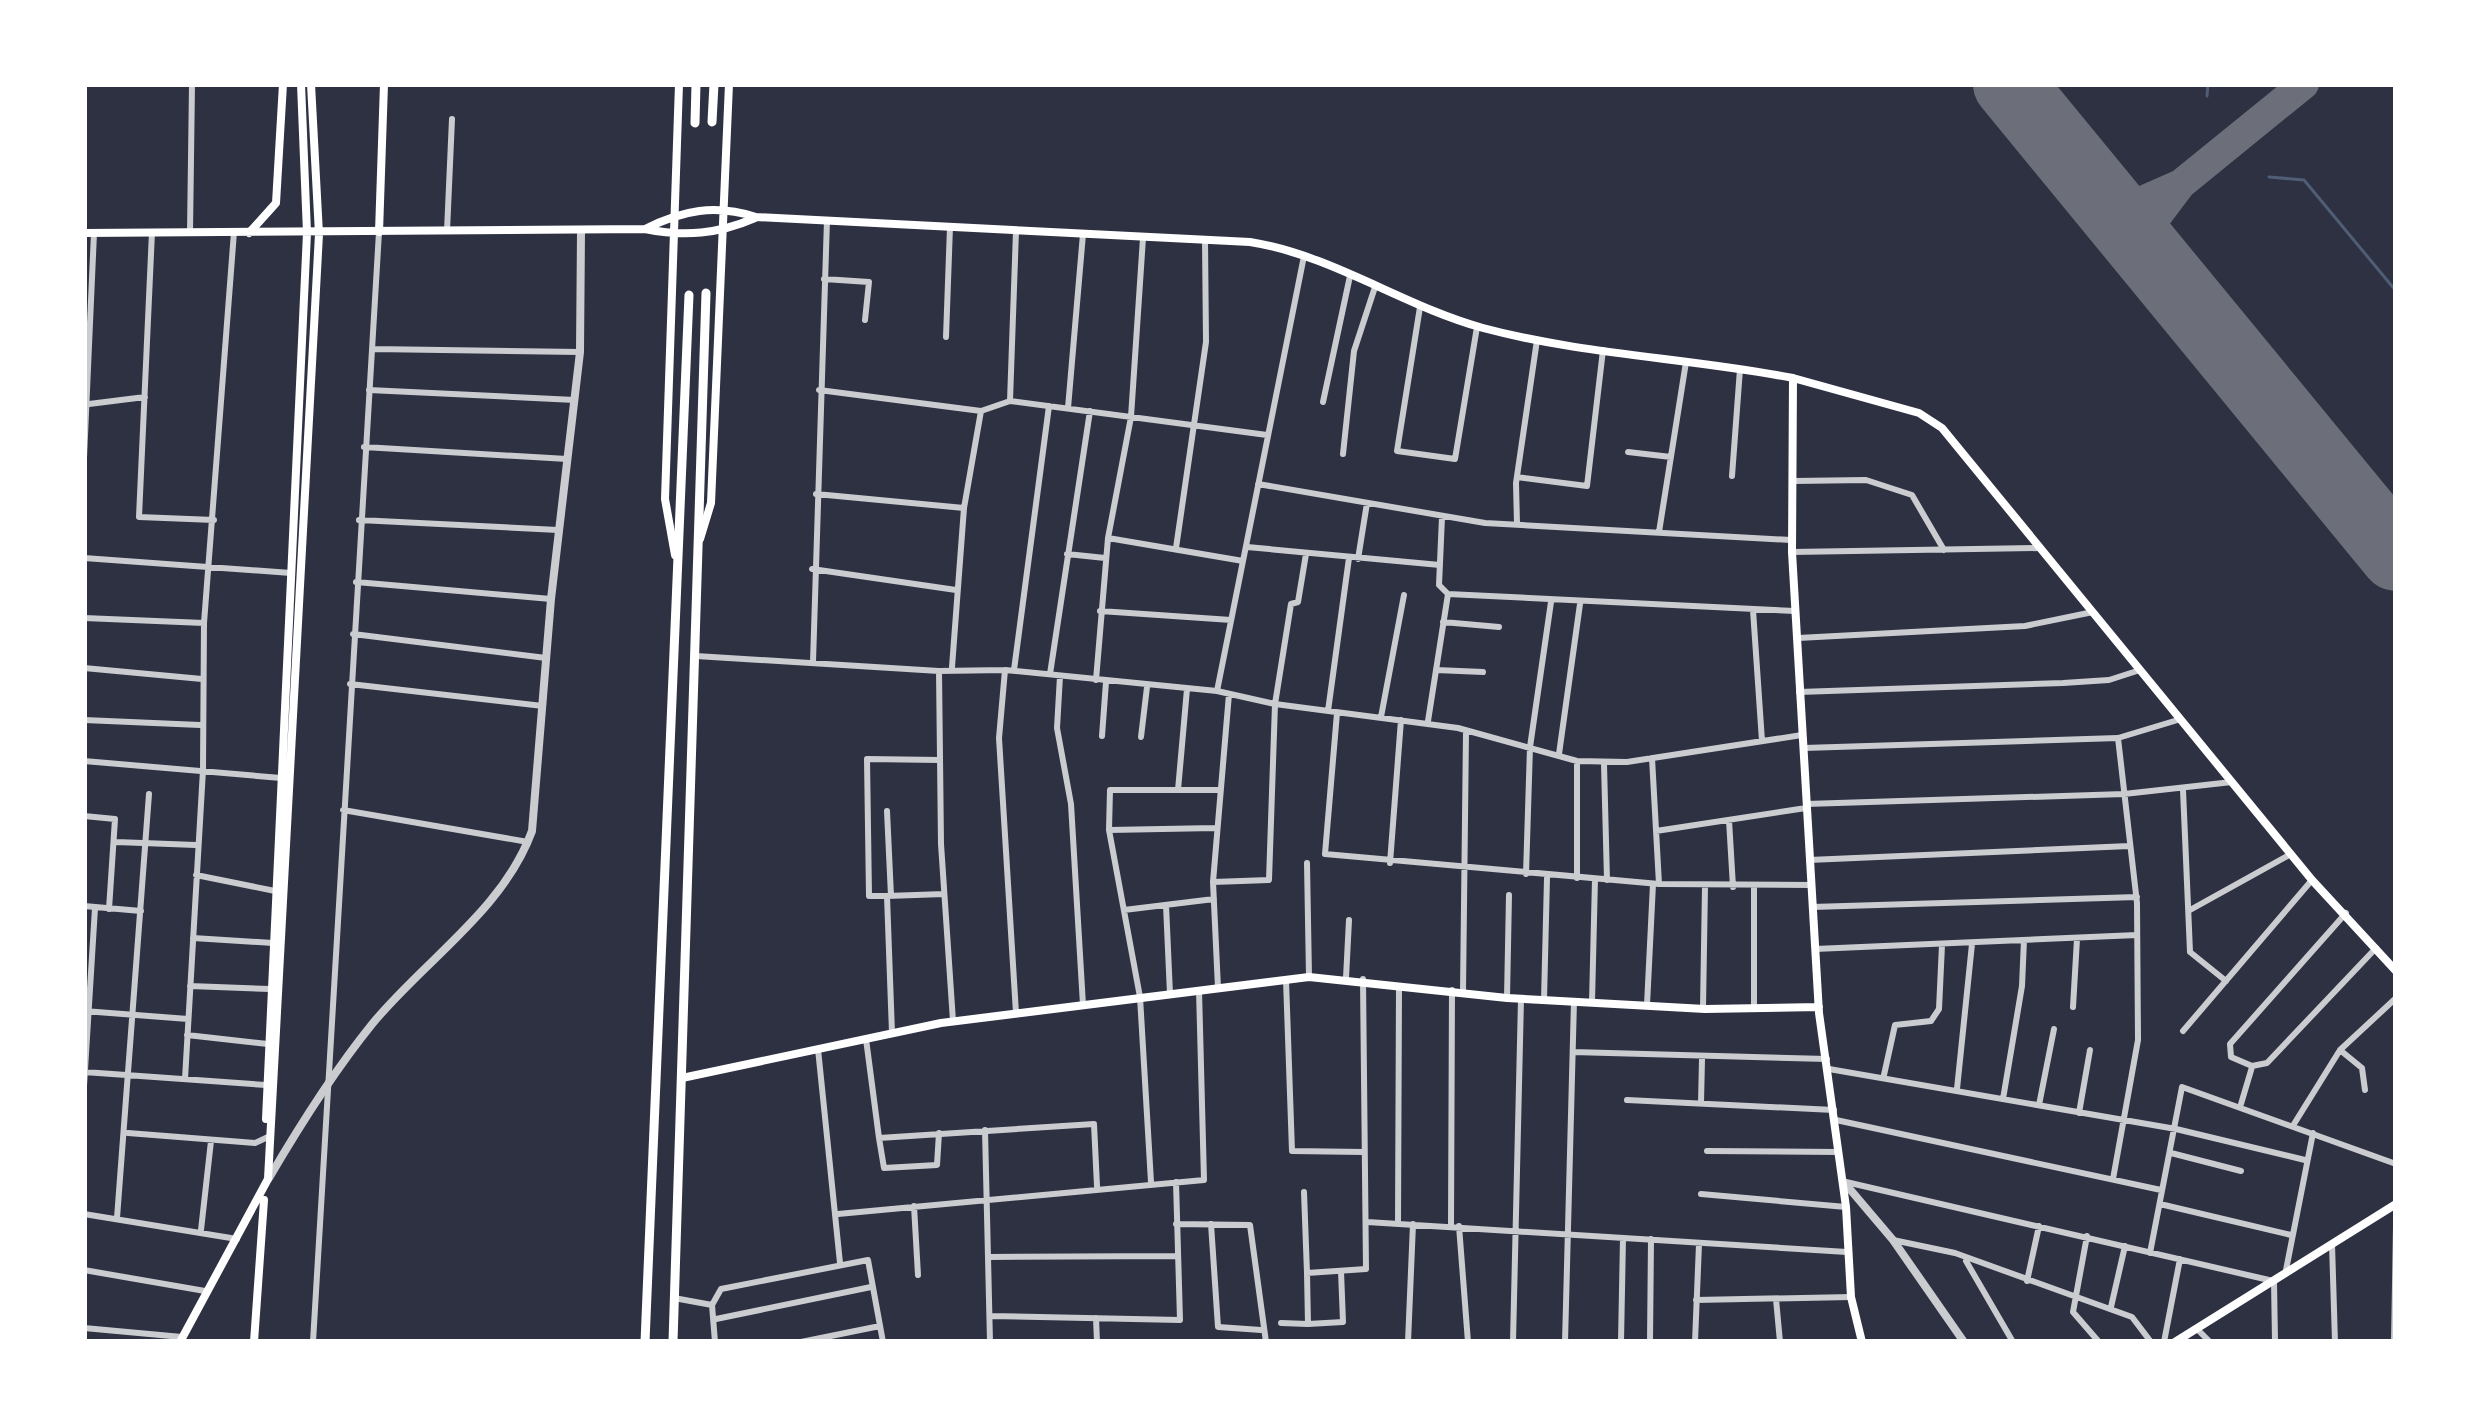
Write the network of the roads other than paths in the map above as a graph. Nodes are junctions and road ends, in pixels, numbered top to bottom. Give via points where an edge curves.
1 (192, 84) edge
2 (284, 84) edge
3 (301, 84) edge
4 (311, 84) edge
5 (384, 84) edge
6 (679, 84) edge
7 (696, 84) edge
8 (714, 84) edge
9 (730, 84) edge
10 (452, 119) dead end
11 (712, 122) dead end
12 (695, 123) dead end
13 (725, 207) junction
14 (675, 214) junction
15 (756, 217) junction
16 (826, 220) junction
17 (950, 227) junction
18 (645, 229) junction
19 (447, 231) junction
20 (1016, 231) junction
21 (152, 232) junction
22 (190, 232) junction
23 (234, 232) junction
24 (379, 232) junction
25 (580, 232) junction
26 (724, 232) junction
27 (89, 233) edge
28 (248, 233) junction
29 (307, 233) junction
30 (319, 234) junction
31 (1083, 234) junction
32 (675, 235) junction
33 (1143, 238) junction
34 (1205, 240) junction
35 (1304, 256) junction
36 (1350, 276) junction
37 (824, 279) junction
38 (1376, 287) junction
39 (706, 293) dead end
40 (688, 295) dead end
41 (1420, 307) junction
42 (865, 320) dead end
43 (1477, 326) junction
44 (946, 337) dead end
45 (1537, 340) junction
46 (372, 349) junction
47 (1603, 350) junction
48 (580, 352) junction
49 (1685, 362) junction
50 (1740, 370) junction
51 (1793, 378) junction
52 (368, 390) junction
53 (819, 390) junction
54 (145, 397) junction
55 (575, 400) junction
56 (1010, 401) junction
57 (1323, 402) dead end
58 (87, 404) junction
59 (1048, 406) junction
60 (1068, 408) junction
61 (981, 411) junction
62 (1090, 411) junction
63 (1130, 417) junction
64 (1193, 425) junction
65 (1268, 435) junction
66 (364, 447) junction
67 (1628, 452) dead end
68 (1342, 454) dead end
69 (1671, 457) junction
70 (84, 458) edge
71 (567, 459) junction
72 (1732, 476) dead end
73 (1517, 477) junction
74 (1794, 481) junction
75 (1258, 484) junction
76 (816, 494) junction
77 (1367, 503) junction
78 (964, 508) junction
79 (1442, 516) junction
80 (214, 520) junction
81 (359, 520) junction
82 (1517, 524) junction
83 (558, 530) junction
84 (1659, 532) junction
85 (1108, 538) junction
86 (1792, 540) junction
87 (1246, 547) junction
88 (1175, 548) junction
89 (2041, 548) junction
90 (1944, 550) junction
91 (697, 552) junction
92 (1792, 552) junction
93 (1067, 554) junction
94 (1306, 554) junction
95 (84, 558) edge
96 (1106, 558) junction
97 (1354, 559) junction
98 (676, 561) junction
99 (1243, 561) junction
100 (1440, 565) junction
101 (209, 568) junction
102 (812, 569) junction
103 (291, 573) junction
104 (356, 582) junction
105 (956, 590) junction
106 (1448, 594) junction
107 (1404, 595) dead end
108 (551, 599) junction
109 (1552, 602) junction
110 (1580, 604) junction
111 (1753, 610) junction
112 (1100, 611) junction
113 (1795, 611) junction
114 (2093, 612) junction
115 (84, 618) edge
116 (1232, 620) junction
117 (1443, 622) junction
118 (204, 623) junction
119 (1499, 627) dead end
120 (353, 634) junction
121 (1796, 638) junction
122 (696, 656) junction
123 (547, 658) junction
124 (813, 662) junction
125 (952, 667) junction
126 (84, 668) edge
127 (1436, 670) junction
128 (2140, 670) junction
129 (939, 671) junction
130 (1010, 671) junction
131 (1483, 672) dead end
132 (1050, 674) junction
133 (1060, 676) junction
134 (202, 679) junction
135 (1096, 680) junction
136 (1106, 682) junction
137 (350, 684) junction
138 (1147, 686) junction
139 (1187, 688) junction
140 (1216, 691) junction
141 (1798, 692) junction
142 (1229, 694) junction
143 (1274, 704) junction
144 (544, 706) junction
145 (1332, 712) junction
146 (1381, 717) junction
147 (2180, 719) junction
148 (84, 720) edge
149 (1401, 720) junction
150 (1427, 723) junction
151 (201, 725) junction
152 (1466, 730) junction
153 (1802, 735) junction
154 (1102, 736) dead end
155 (1141, 737) dead end
156 (2118, 738) junction
157 (1762, 741) junction
158 (1530, 747) junction
159 (1802, 748) junction
160 (1559, 754) junction
161 (1652, 758) junction
162 (940, 760) junction
163 (84, 761) edge
164 (1577, 761) junction
165 (1604, 763) junction
166 (203, 770) junction
167 (280, 778) junction
168 (2232, 782) junction
169 (1178, 790) junction
170 (1220, 790) junction
171 (2183, 790) junction
172 (148, 794) dead end
173 (2124, 794) junction
174 (1806, 806) junction
175 (343, 810) junction
176 (887, 811) dead end
177 (84, 816) edge
178 (1729, 820) junction
179 (1216, 828) junction
180 (1109, 830) junction
181 (1656, 831) junction
182 (116, 842) junction
183 (529, 842) junction
184 (146, 843) junction
185 (197, 845) junction
186 (2131, 846) junction
187 (2290, 854) junction
188 (1809, 860) junction
189 (1307, 863) dead end
190 (1390, 863) junction
191 (1465, 870) junction
192 (1526, 874) junction
193 (196, 875) junction
194 (1547, 876) junction
195 (1577, 878) junction
196 (1595, 880) junction
197 (1606, 880) junction
198 (2312, 880) junction
199 (1213, 882) junction
200 (1656, 884) junction
201 (1811, 885) junction
202 (1706, 886) junction
203 (1733, 887) junction
204 (1754, 888) junction
205 (275, 891) junction
206 (944, 894) junction
207 (889, 896) junction
208 (1509, 896) dead end
209 (2137, 897) junction
210 (1214, 899) junction
211 (1166, 905) junction
212 (84, 907) edge
213 (95, 908) junction
214 (1812, 908) junction
215 (109, 909) junction
216 (1124, 910) junction
217 (2190, 910) junction
218 (142, 911) junction
219 (2347, 913) junction
220 (1349, 920) dead end
221 (2137, 935) junction
222 (194, 938) junction
223 (2077, 938) junction
224 (2024, 940) junction
225 (273, 943) junction
226 (1972, 944) junction
227 (1942, 945) junction
228 (2376, 948) junction
229 (1815, 949) junction
230 (2396, 971) edge
231 (1309, 977) junction
232 (1346, 978) junction
233 (1363, 979) junction
234 (1286, 980) junction
235 (2226, 981) junction
236 (1399, 983) junction
237 (190, 986) junction
238 (1218, 988) junction
239 (270, 989) junction
240 (1199, 990) junction
241 (1452, 990) junction
242 (1463, 992) junction
243 (1171, 994) junction
244 (1140, 997) junction
245 (1508, 998) junction
246 (2396, 998) edge
247 (1521, 999) junction
248 (1544, 1000) junction
249 (1574, 1001) junction
250 (1592, 1002) junction
251 (1083, 1004) junction
252 (1647, 1005) junction
253 (1819, 1007) junction
254 (2073, 1007) dead end
255 (1754, 1008) junction
256 (1702, 1009) junction
257 (86, 1012) edge
258 (1016, 1013) junction
259 (135, 1015) junction
260 (188, 1019) junction
261 (952, 1022) junction
262 (2054, 1029) dead end
263 (2183, 1031) dead end
264 (892, 1033) junction
265 (187, 1035) junction
266 (866, 1039) junction
267 (268, 1044) junction
268 (818, 1049) junction
269 (2090, 1050) dead end
270 (2340, 1050) junction
271 (1573, 1052) junction
272 (1702, 1059) junction
273 (1828, 1064) junction
274 (2252, 1066) junction
275 (85, 1072) edge
276 (130, 1075) junction
277 (1884, 1075) junction
278 (682, 1078) junction
279 (184, 1079) junction
280 (266, 1085) junction
281 (84, 1086) edge
282 (327, 1088) junction
283 (1957, 1089) junction
284 (2365, 1090) dead end
285 (2003, 1099) junction
286 (1627, 1100) dead end
287 (1701, 1103) junction
288 (2241, 1104) junction
289 (2039, 1105) junction
290 (2079, 1113) junction
291 (1835, 1115) junction
292 (2125, 1124) junction
293 (2294, 1124) junction
294 (985, 1130) junction
295 (2176, 1130) junction
296 (126, 1132) junction
297 (939, 1132) junction
298 (2313, 1133) junction
299 (268, 1137) junction
300 (879, 1138) junction
301 (211, 1141) junction
302 (1707, 1151) dead end
303 (1840, 1152) junction
304 (1364, 1153) junction
305 (2171, 1153) junction
306 (2305, 1160) junction
307 (2396, 1164) edge
308 (2241, 1171) dead end
309 (268, 1179) junction
310 (2113, 1179) junction
311 (1843, 1181) junction
312 (1176, 1182) junction
313 (1151, 1183) junction
314 (1097, 1186) junction
315 (2162, 1190) junction
316 (1304, 1192) dead end
317 (264, 1194) junction
318 (1700, 1194) dead end
319 (986, 1197) junction
320 (2160, 1204) junction
321 (2396, 1204) edge
322 (914, 1206) junction
323 (1846, 1207) junction
324 (84, 1214) edge
325 (838, 1214) junction
326 (117, 1218) junction
327 (1367, 1222) junction
328 (1398, 1223) junction
329 (1176, 1224) junction
330 (1211, 1224) junction
331 (1413, 1224) junction
332 (1455, 1225) junction
333 (2039, 1226) junction
334 (2396, 1226) edge
335 (1514, 1229) junction
336 (201, 1230) junction
337 (1570, 1233) junction
338 (2291, 1234) junction
339 (1623, 1237) junction
340 (2087, 1237) junction
341 (1652, 1239) junction
342 (237, 1240) junction
343 (1893, 1240) junction
344 (1699, 1242) junction
345 (2332, 1243) junction
346 (2125, 1246) junction
347 (1846, 1252) junction
348 (2150, 1253) junction
349 (1178, 1256) junction
350 (988, 1257) junction
351 (1964, 1258) junction
352 (2180, 1259) junction
353 (840, 1263) junction
354 (84, 1270) edge
355 (1341, 1271) junction
356 (1307, 1274) junction
357 (2286, 1274) junction
358 (918, 1275) dead end
359 (2027, 1280) junction
360 (2274, 1282) junction
361 (871, 1287) junction
362 (205, 1291) junction
363 (2074, 1296) junction
364 (1851, 1297) junction
365 (674, 1298) junction
366 (1776, 1298) junction
367 (1696, 1300) junction
368 (712, 1305) junction
369 (2110, 1308) junction
370 (990, 1316) junction
371 (1096, 1318) junction
372 (716, 1319) junction
373 (1281, 1323) dead end
374 (1308, 1324) junction
375 (880, 1326) junction
376 (84, 1328) edge
377 (1262, 1330) junction
378 (2198, 1330) junction
379 (181, 1339) edge
380 (2180, 1341) edge
381 (254, 1342) edge
382 (313, 1342) edge
383 (645, 1342) edge
384 (673, 1342) edge
385 (715, 1342) edge
386 (801, 1342) edge
387 (883, 1342) edge
388 (990, 1342) edge
389 (1097, 1342) edge
390 (1266, 1342) edge
391 (1408, 1342) edge
392 (1468, 1342) edge
393 (1513, 1342) edge
394 (1565, 1342) edge
395 (1621, 1342) edge
396 (1650, 1342) edge
397 (1695, 1342) edge
398 (1780, 1342) edge
399 (1862, 1342) edge
400 (1964, 1342) edge
401 (2013, 1342) edge
402 (2099, 1342) edge
403 (2151, 1342) edge
404 (2164, 1342) edge
405 (2210, 1342) edge
406 (2275, 1342) edge
407 (2335, 1342) edge
408 (2394, 1342) edge

1 - 22 street
2 - 28 main road via 276,203
3 - 29 main road
4 - 30 main road
5 - 24 main road
6 - 14 main road
7 - 12 highway
8 - 11 highway
9 - 13 main road
10 - 19 street
13 - 14 main road
13 - 15 main road
13 - 26 main road
14 - 18 main road
14 - 32 main road
15 - 16 main road
15 - 26 main road
16 - 17 main road
16 - 37 street
17 - 20 main road
17 - 44 street
18 - 25 main road
18 - 32 main road
19 - 24 main road
19 - 25 main road
20 - 31 main road
20 - 56 street
21 - 22 main road
21 - 27 main road
21 - 54 street
22 - 23 main road
23 - 28 main road
23 - 80 street
24 - 30 main road
24 - 46 street
25 - 48 street
26 - 32 main road
26 - 91 main road via 711,503
27 - 58 street
28 - 29 main road
29 - 30 main road
29 - 103 main road
30 - 299 main road
31 - 33 main road
31 - 60 street
32 - 98 main road via 665,499
33 - 34 main road
33 - 63 street
34 - 35 main road
34 - 64 street via 1206,342
35 - 36 main road
35 - 65 street
36 - 38 main road
36 - 57 street
37 - 42 street via 869,281
37 - 53 street
38 - 41 main road
38 - 68 street via 1354,351
39 - 91 highway
40 - 98 highway
41 - 43 main road
41 - 43 street via 1396,451 1455,459
43 - 45 main road
45 - 47 main road
45 - 73 street
46 - 48 street
46 - 52 street
47 - 49 main road
47 - 73 street via 1587,486
48 - 55 street
49 - 50 main road
49 - 69 street
50 - 51 main road
50 - 72 street
51 - 74 main road
51 - 89 main road via 1918,413 1942,428
52 - 55 street
52 - 66 street
53 - 61 street
53 - 76 street
54 - 58 street
54 - 80 street via 139,517
55 - 71 street
56 - 59 street
56 - 61 street
58 - 70 street
59 - 60 street
59 - 130 street
60 - 62 street
61 - 78 street
62 - 63 street
62 - 93 street
63 - 64 street
63 - 85 street
64 - 65 street
64 - 88 street
65 - 75 street
66 - 71 street
66 - 81 street
67 - 69 street
69 - 84 street
71 - 83 street
73 - 82 street
74 - 86 main road
74 - 90 street via 1866,480 1912,495
75 - 77 street
75 - 87 street
76 - 78 street
76 - 102 street
77 - 79 street
77 - 97 street
78 - 105 street
79 - 82 street
79 - 100 street
80 - 101 street
81 - 83 street
81 - 104 street
82 - 84 street
83 - 108 street
84 - 86 street
85 - 88 street
85 - 96 street
86 - 92 main road
87 - 94 street
87 - 99 street
88 - 99 street
89 - 90 street
89 - 114 main road
90 - 92 street
91 - 122 highway
92 - 113 main road
93 - 96 street
93 - 132 street
94 - 97 street
94 - 143 street
95 - 101 street
96 - 112 street
97 - 100 street
97 - 145 street
98 - 383 highway
99 - 116 street
100 - 106 street via 1439,585
101 - 103 street
101 - 118 street
102 - 105 street
102 - 124 street
103 - 167 main road
104 - 108 street
104 - 120 street
105 - 125 street
106 - 109 street
106 - 117 street
107 - 146 street
108 - 123 street
109 - 110 street
109 - 158 street
110 - 111 street
110 - 160 street
111 - 113 street
111 - 157 street
112 - 116 street
112 - 135 street
113 - 121 main road
114 - 121 street via 2025,626
114 - 128 main road
115 - 118 street
116 - 140 street
117 - 119 street
117 - 127 street
118 - 134 street
120 - 123 street
120 - 137 street
121 - 141 main road
122 - 124 street
122 - 278 highway
123 - 144 street
124 - 129 street
125 - 129 street
125 - 130 street
126 - 134 street
127 - 131 street
127 - 150 street
128 - 141 street via 2063,683
128 - 147 main road
129 - 162 street
130 - 132 street
130 - 258 street via 999,738
132 - 133 street
133 - 135 street
133 - 251 street
134 - 151 street
135 - 136 street
136 - 138 street
136 - 154 street
137 - 144 street
137 - 175 street
138 - 139 street
138 - 155 street
139 - 140 street
139 - 169 street
140 - 142 street
141 - 153 main road
142 - 143 street
142 - 170 street
143 - 145 street
143 - 199 street via 1269,880
144 - 183 street
145 - 146 street
145 - 190 street via 1325,854
146 - 149 street
147 - 156 street
147 - 168 main road
148 - 151 street
149 - 150 street
149 - 190 street
150 - 152 street
151 - 166 street
152 - 158 street
152 - 191 street
153 - 157 street
153 - 159 main road
156 - 159 street
156 - 173 street
157 - 161 street
158 - 160 street
158 - 192 street
159 - 174 main road
160 - 164 street
161 - 165 street
161 - 181 street
162 - 206 street
162 - 207 street via 867,759 869,896
163 - 166 street
164 - 165 street
164 - 195 street
165 - 197 street
166 - 167 street
166 - 185 street
167 - 205 main road
168 - 171 street
168 - 187 main road
169 - 170 street
169 - 180 street via 1110,790
170 - 179 street
171 - 173 street
171 - 217 street
172 - 184 street
173 - 174 street
173 - 186 street
174 - 178 street
174 - 188 main road
175 - 183 street
175 - 282 street
176 - 207 street
177 - 182 street via 115,819
178 - 181 street
178 - 203 street
179 - 180 street
179 - 199 street
180 - 216 street
181 - 200 street
182 - 184 street
182 - 215 street
183 - 282 street via 500,893 372,1024
184 - 185 street
184 - 218 street
185 - 193 street
186 - 188 street
186 - 209 street
187 - 198 main road
187 - 217 street
188 - 201 main road
189 - 231 street
190 - 191 street
191 - 192 street
191 - 242 street
192 - 194 street
193 - 205 street
193 - 222 street
194 - 195 street
194 - 248 street
195 - 196 street
196 - 197 street
196 - 250 street
197 - 200 street
198 - 219 main road
198 - 235 street
199 - 210 street
200 - 202 street
200 - 252 street
201 - 204 street
201 - 214 main road
202 - 203 street
202 - 256 street
203 - 204 street
204 - 255 street
205 - 225 main road
206 - 207 street
206 - 261 street
207 - 264 street
208 - 245 street
209 - 214 street
209 - 221 street
210 - 211 street
210 - 238 street
211 - 216 street
211 - 243 street
212 - 213 street
213 - 215 street
213 - 257 street
214 - 229 main road
215 - 218 street
216 - 244 street
217 - 235 street via 2190,952
218 - 259 street
219 - 228 main road
219 - 274 street via 2230,1045 2233,1059
220 - 232 street
221 - 223 street
221 - 292 street via 2138,1040
222 - 225 street
222 - 237 street
223 - 224 street
223 - 254 street
224 - 226 street
224 - 285 street
225 - 239 main road
226 - 227 street
226 - 283 street
227 - 229 street
227 - 277 street via 1939,1013 1895,1025
228 - 230 main road
228 - 274 street via 2270,1060
229 - 253 main road
231 - 232 main road
231 - 234 main road
232 - 233 main road
233 - 236 main road
233 - 304 street
234 - 238 main road
234 - 304 street via 1292,1150
235 - 263 street
236 - 241 main road
236 - 328 street
237 - 239 street
237 - 260 street
238 - 240 main road
239 - 267 main road
240 - 243 main road
240 - 312 street via 1204,1180
241 - 242 main road
241 - 332 street
242 - 245 main road
243 - 244 main road
244 - 251 main road
244 - 313 street
245 - 247 main road
246 - 270 street
247 - 248 main road
247 - 335 street
248 - 249 main road
249 - 250 main road
249 - 271 street
250 - 252 main road
251 - 258 main road
252 - 256 main road
253 - 255 main road
253 - 273 main road
255 - 256 main road
257 - 259 street
257 - 275 street
258 - 261 main road
259 - 260 street
259 - 276 street
260 - 265 street
261 - 264 main road
262 - 289 street
264 - 266 main road
265 - 267 street
265 - 279 street
266 - 268 main road
266 - 300 street
267 - 280 main road
268 - 278 main road
268 - 325 street
269 - 290 street
270 - 284 street via 2362,1068
270 - 293 street
271 - 272 street
271 - 337 street
272 - 273 street
272 - 287 street
273 - 277 street
273 - 291 main road
274 - 288 street
275 - 276 street
275 - 281 street
276 - 279 street
276 - 296 street
277 - 283 street
278 - 365 highway
279 - 280 street
280 - 299 main road
282 - 309 street
282 - 382 street
283 - 285 street
285 - 289 street
286 - 287 street
287 - 291 street
288 - 293 street
288 - 295 street via 2182,1088
289 - 290 street
290 - 292 street
291 - 303 main road
291 - 310 street
292 - 295 street
292 - 310 street
293 - 298 street
294 - 297 street
294 - 314 street via 1094,1124
294 - 319 street
295 - 305 street
295 - 306 street
296 - 301 street
296 - 326 street
297 - 300 street
297 - 300 street via 938,1165 884,1168
298 - 306 street
298 - 307 street
299 - 301 street
299 - 309 main road
299 - 317 main road
301 - 336 street
302 - 303 street
303 - 311 main road
304 - 327 street
305 - 308 street
305 - 315 street
306 - 338 street
309 - 317 main road
310 - 315 street
311 - 323 main road
311 - 333 street
311 - 343 street
312 - 313 street
312 - 329 street
313 - 314 street
314 - 319 street
315 - 320 street
316 - 356 street
317 - 342 main road
317 - 381 main road
318 - 323 street
319 - 322 street
319 - 350 street
320 - 338 street
320 - 348 street
321 - 345 main road
322 - 325 street
322 - 358 street
323 - 347 main road
324 - 326 street
325 - 353 street
326 - 336 street
327 - 328 street
327 - 355 street via 1366,1269
328 - 331 street
329 - 330 street
329 - 349 street
330 - 377 street via 1250,1225
330 - 377 street via 1218,1327
331 - 332 street
331 - 391 street
332 - 335 street
332 - 392 street
333 - 340 street
333 - 359 street
334 - 408 street
335 - 337 street
335 - 393 street
336 - 342 street
337 - 339 street
337 - 394 street
338 - 357 street
339 - 341 street
339 - 395 street
340 - 346 street
340 - 363 street
341 - 344 street
341 - 396 street
342 - 362 main road
343 - 351 street
343 - 400 street
344 - 347 street
344 - 367 street
345 - 357 main road
345 - 407 street
346 - 348 street
346 - 369 street
347 - 364 main road
348 - 352 street
349 - 350 street
349 - 371 street via 1180,1319
350 - 370 street
351 - 359 street
351 - 401 street
352 - 360 street
352 - 404 street
353 - 361 street via 868,1260
353 - 368 street via 721,1289
354 - 362 street
355 - 356 street
355 - 374 street via 1343,1322
356 - 374 street
357 - 360 main road
359 - 363 street
360 - 378 main road
360 - 406 street
361 - 372 street
361 - 375 street
362 - 379 main road
363 - 369 street
363 - 402 street via 2073,1312
364 - 366 street
364 - 399 main road
365 - 368 street
365 - 384 highway
366 - 367 street
366 - 398 street
367 - 397 street
368 - 372 street
369 - 403 street via 2136,1319
370 - 371 street
370 - 388 street
371 - 389 street
372 - 385 street
373 - 374 street
375 - 386 street
375 - 387 street
376 - 379 street
377 - 390 street
378 - 380 main road
378 - 405 street

